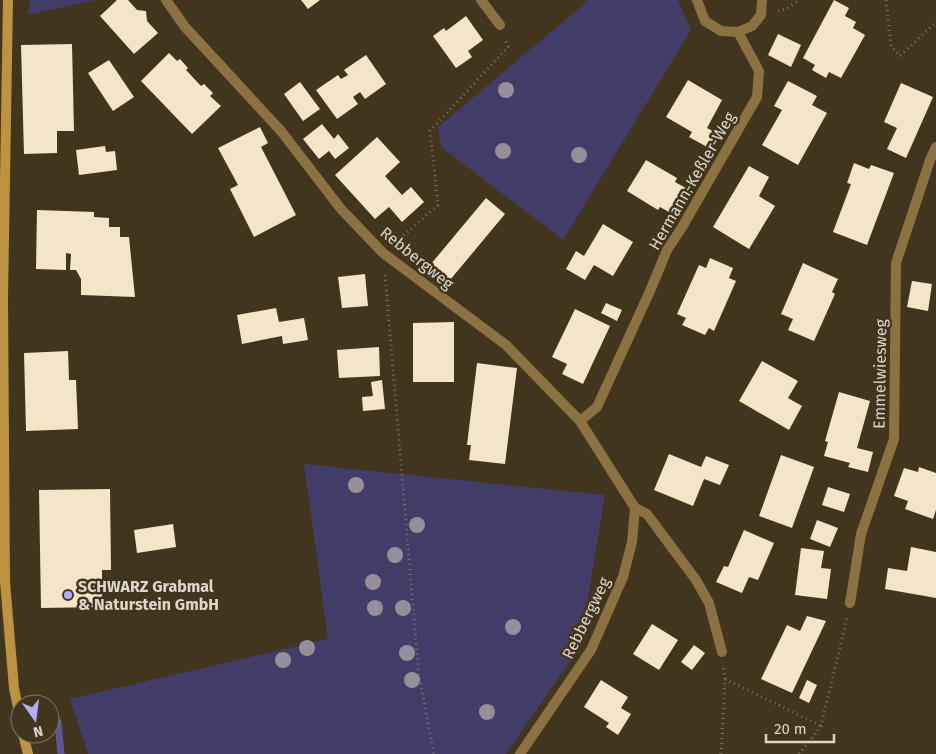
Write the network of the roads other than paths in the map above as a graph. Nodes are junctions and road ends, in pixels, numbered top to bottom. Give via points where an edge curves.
1 (8, 0) edge
2 (166, 0) edge
3 (481, 0) edge
4 (697, 0) edge
5 (762, 0) edge
6 (500, 25) road end
7 (738, 32) junction
8 (3, 83) edge
9 (936, 147) edge
10 (1, 298) edge
11 (580, 421) junction
12 (635, 508) junction
13 (850, 603) road end
14 (722, 652) road end
15 (15, 694) edge
16 (520, 754) edge

1 - 8 main road
2 - 11 street, Rebbergweg via 185,26 281,131 341,209 383,253 506,345
3 - 6 street
4 - 7 street via 705,21 721,31
5 - 7 street via 761,15 752,26
7 - 11 street, Hermann-Keßler-Weg via 759,71 757,97 667,250 597,407
8 - 10 main road
9 - 13 street, Emmelwiesweg via 896,263 894,439 861,534
10 - 15 main road via 5,582
11 - 12 street, Rebbergweg
12 - 14 street, Rebbergweg via 647,514 696,580 709,602
12 - 16 street, Rebbergweg via 632,542 623,577 591,650

